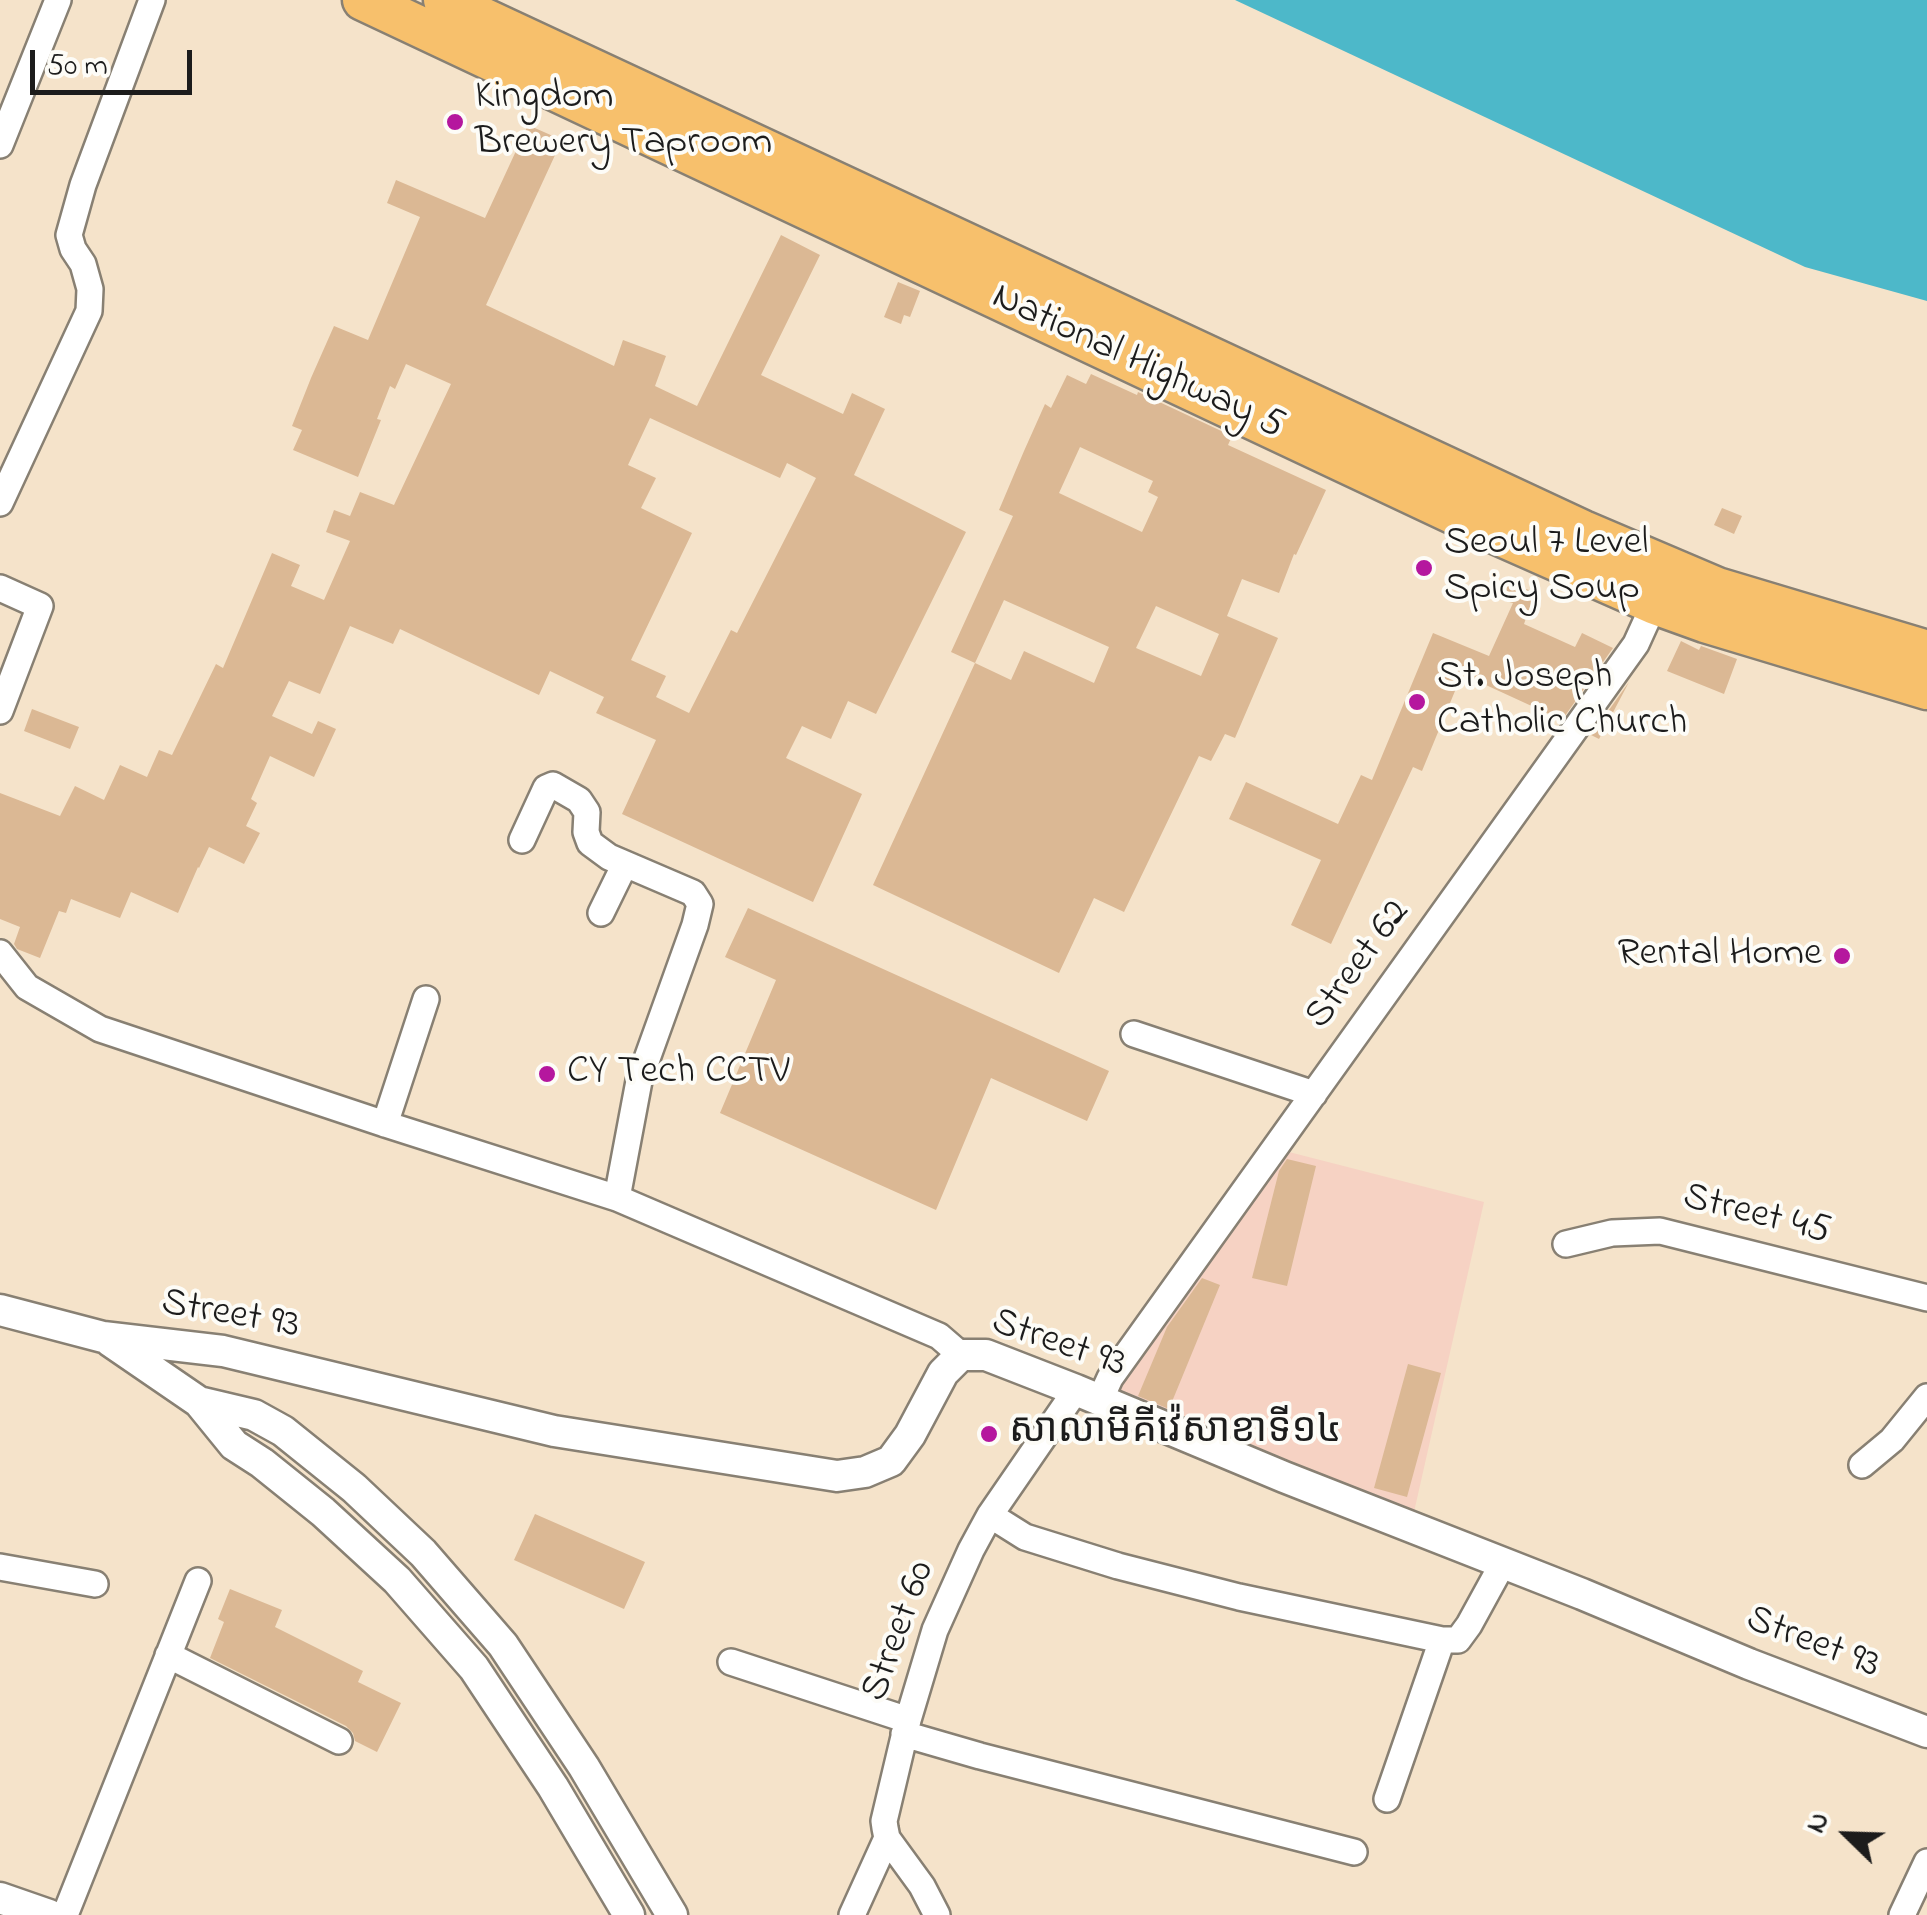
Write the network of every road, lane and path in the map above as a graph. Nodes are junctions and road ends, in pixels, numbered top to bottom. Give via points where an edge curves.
1 (58, 0) edge
2 (152, 0) edge
3 (363, 0) edge
4 (444, 0) edge
5 (0, 145) edge
6 (0, 503) edge
7 (1662, 586) junction
8 (0, 588) edge
9 (1927, 651) edge
10 (1927, 689) edge
11 (0, 711) edge
12 (522, 840) dead end
13 (625, 864) junction
14 (601, 913) dead end
15 (0, 953) edge
16 (426, 999) dead end
17 (1134, 1034) dead end
18 (1314, 1094) junction
19 (385, 1124) junction
20 (617, 1198) junction
21 (1566, 1244) dead end
22 (1927, 1298) edge
23 (0, 1310) edge
24 (103, 1337) junction
25 (224, 1351) junction
26 (962, 1356) junction
27 (1088, 1395) junction
28 (1927, 1397) edge
29 (199, 1402) junction
30 (1862, 1465) dead end
31 (990, 1515) junction
32 (1503, 1563) junction
33 (0, 1568) edge
34 (198, 1581) dead end
35 (95, 1584) dead end
36 (1442, 1640) junction
37 (168, 1656) junction
38 (731, 1662) dead end
39 (906, 1727) junction
40 (1927, 1732) edge
41 (339, 1742) dead end
42 (1387, 1799) dead end
43 (886, 1838) junction
44 (1354, 1852) dead end
45 (1927, 1862) edge
46 (0, 1898) edge
47 (49, 1915) edge
48 (65, 1915) edge
49 (628, 1915) edge
50 (672, 1915) edge
51 (852, 1915) edge
52 (936, 1915) edge
53 (1902, 1915) edge

1 - 5 street
2 - 6 street via 82,184 70,235 84,264 89,311
3 - 7 highway, National Highway 5 via 1499,535
4 - 7 highway, National Highway 5 via 1523,504
7 - 9 highway, National Highway 5 via 1757,601
7 - 10 highway, National Highway 5 via 1705,622
7 - 18 street, Street 62 via 1636,644
8 - 11 street via 40,606
12 - 13 street via 553,785 579,800 590,843
13 - 14 street
13 - 20 street via 692,893 700,904 639,1082
15 - 19 street via 26,987 100,1029
16 - 19 street
17 - 18 street
18 - 27 street, Street 62 via 1110,1378
19 - 20 street
20 - 26 street via 915,1324
21 - 22 street, Street 45 via 1660,1231
23 - 24 street, Street 93
24 - 25 street, Street 93
24 - 29 street
25 - 26 street, Street 93 via 554,1431 837,1476 891,1461 944,1373
25 - 29 street via 204,1372
26 - 27 street, Street 93 via 986,1356
27 - 31 street, Street 60
27 - 32 street, Street 93
28 - 30 street
29 - 49 street via 234,1444 397,1580 474,1668
29 - 50 street via 254,1415 283,1432 423,1553 503,1645
31 - 36 street via 1026,1537 1118,1566
31 - 39 street, Street 60 via 935,1630
32 - 36 street via 1458,1640
32 - 40 street, Street 93
33 - 35 street
34 - 37 street
36 - 42 street
37 - 41 street
37 - 48 street
38 - 39 street
39 - 43 street, Street 60
39 - 44 street via 980,1756
43 - 51 street, Street 60
43 - 52 street
45 - 53 street
46 - 47 street

